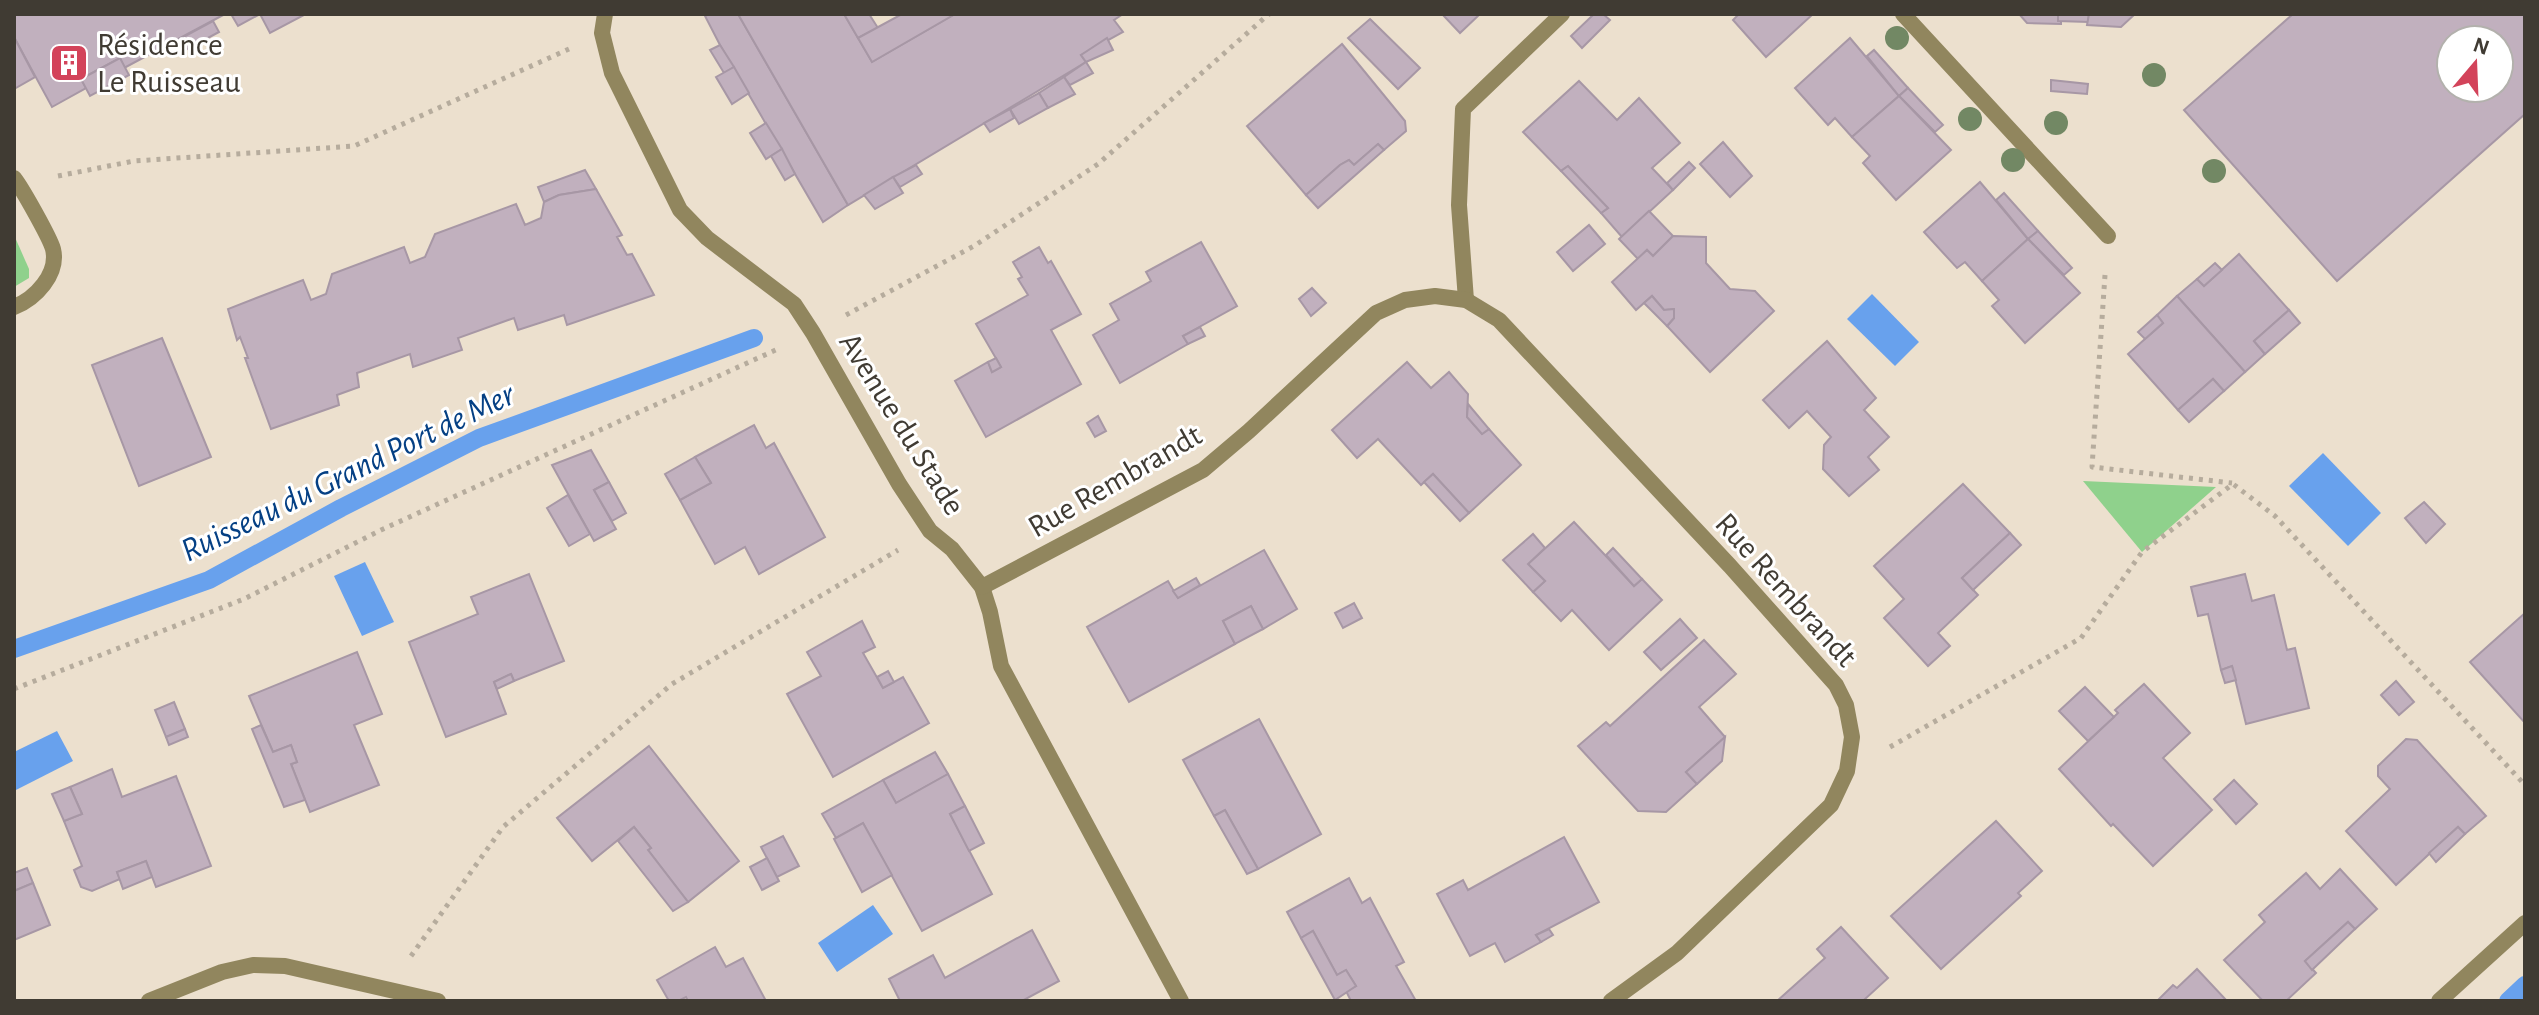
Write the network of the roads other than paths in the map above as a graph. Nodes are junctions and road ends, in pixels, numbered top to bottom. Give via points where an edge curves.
1 (605, 14) edge
2 (1562, 14) edge
3 (1903, 14) edge
4 (16, 180) edge
5 (2108, 236) road end
6 (1466, 300) junction
7 (14, 307) edge
8 (982, 587) junction
9 (2525, 923) edge
10 (149, 1001) edge
11 (438, 1001) edge
12 (1181, 1001) edge
13 (1611, 1001) edge
14 (2439, 1001) edge

1 - 8 street, Avenue du Stade via 602,33 612,73 680,210 707,238 794,304 930,531
2 - 6 street via 1463,109 1459,205
3 - 5 street
4 - 7 street via 53,251 49,278 29,301
6 - 8 street, Rue Rembrandt via 1405,300 1376,313 1203,470
6 - 13 street, Rue Rembrandt via 1499,320 1730,566 1836,685 1846,705 1852,737 1847,771 1831,805 1677,953
8 - 12 street, Avenue du Stade via 1001,666
9 - 14 street
10 - 11 street via 253,965 285,966

